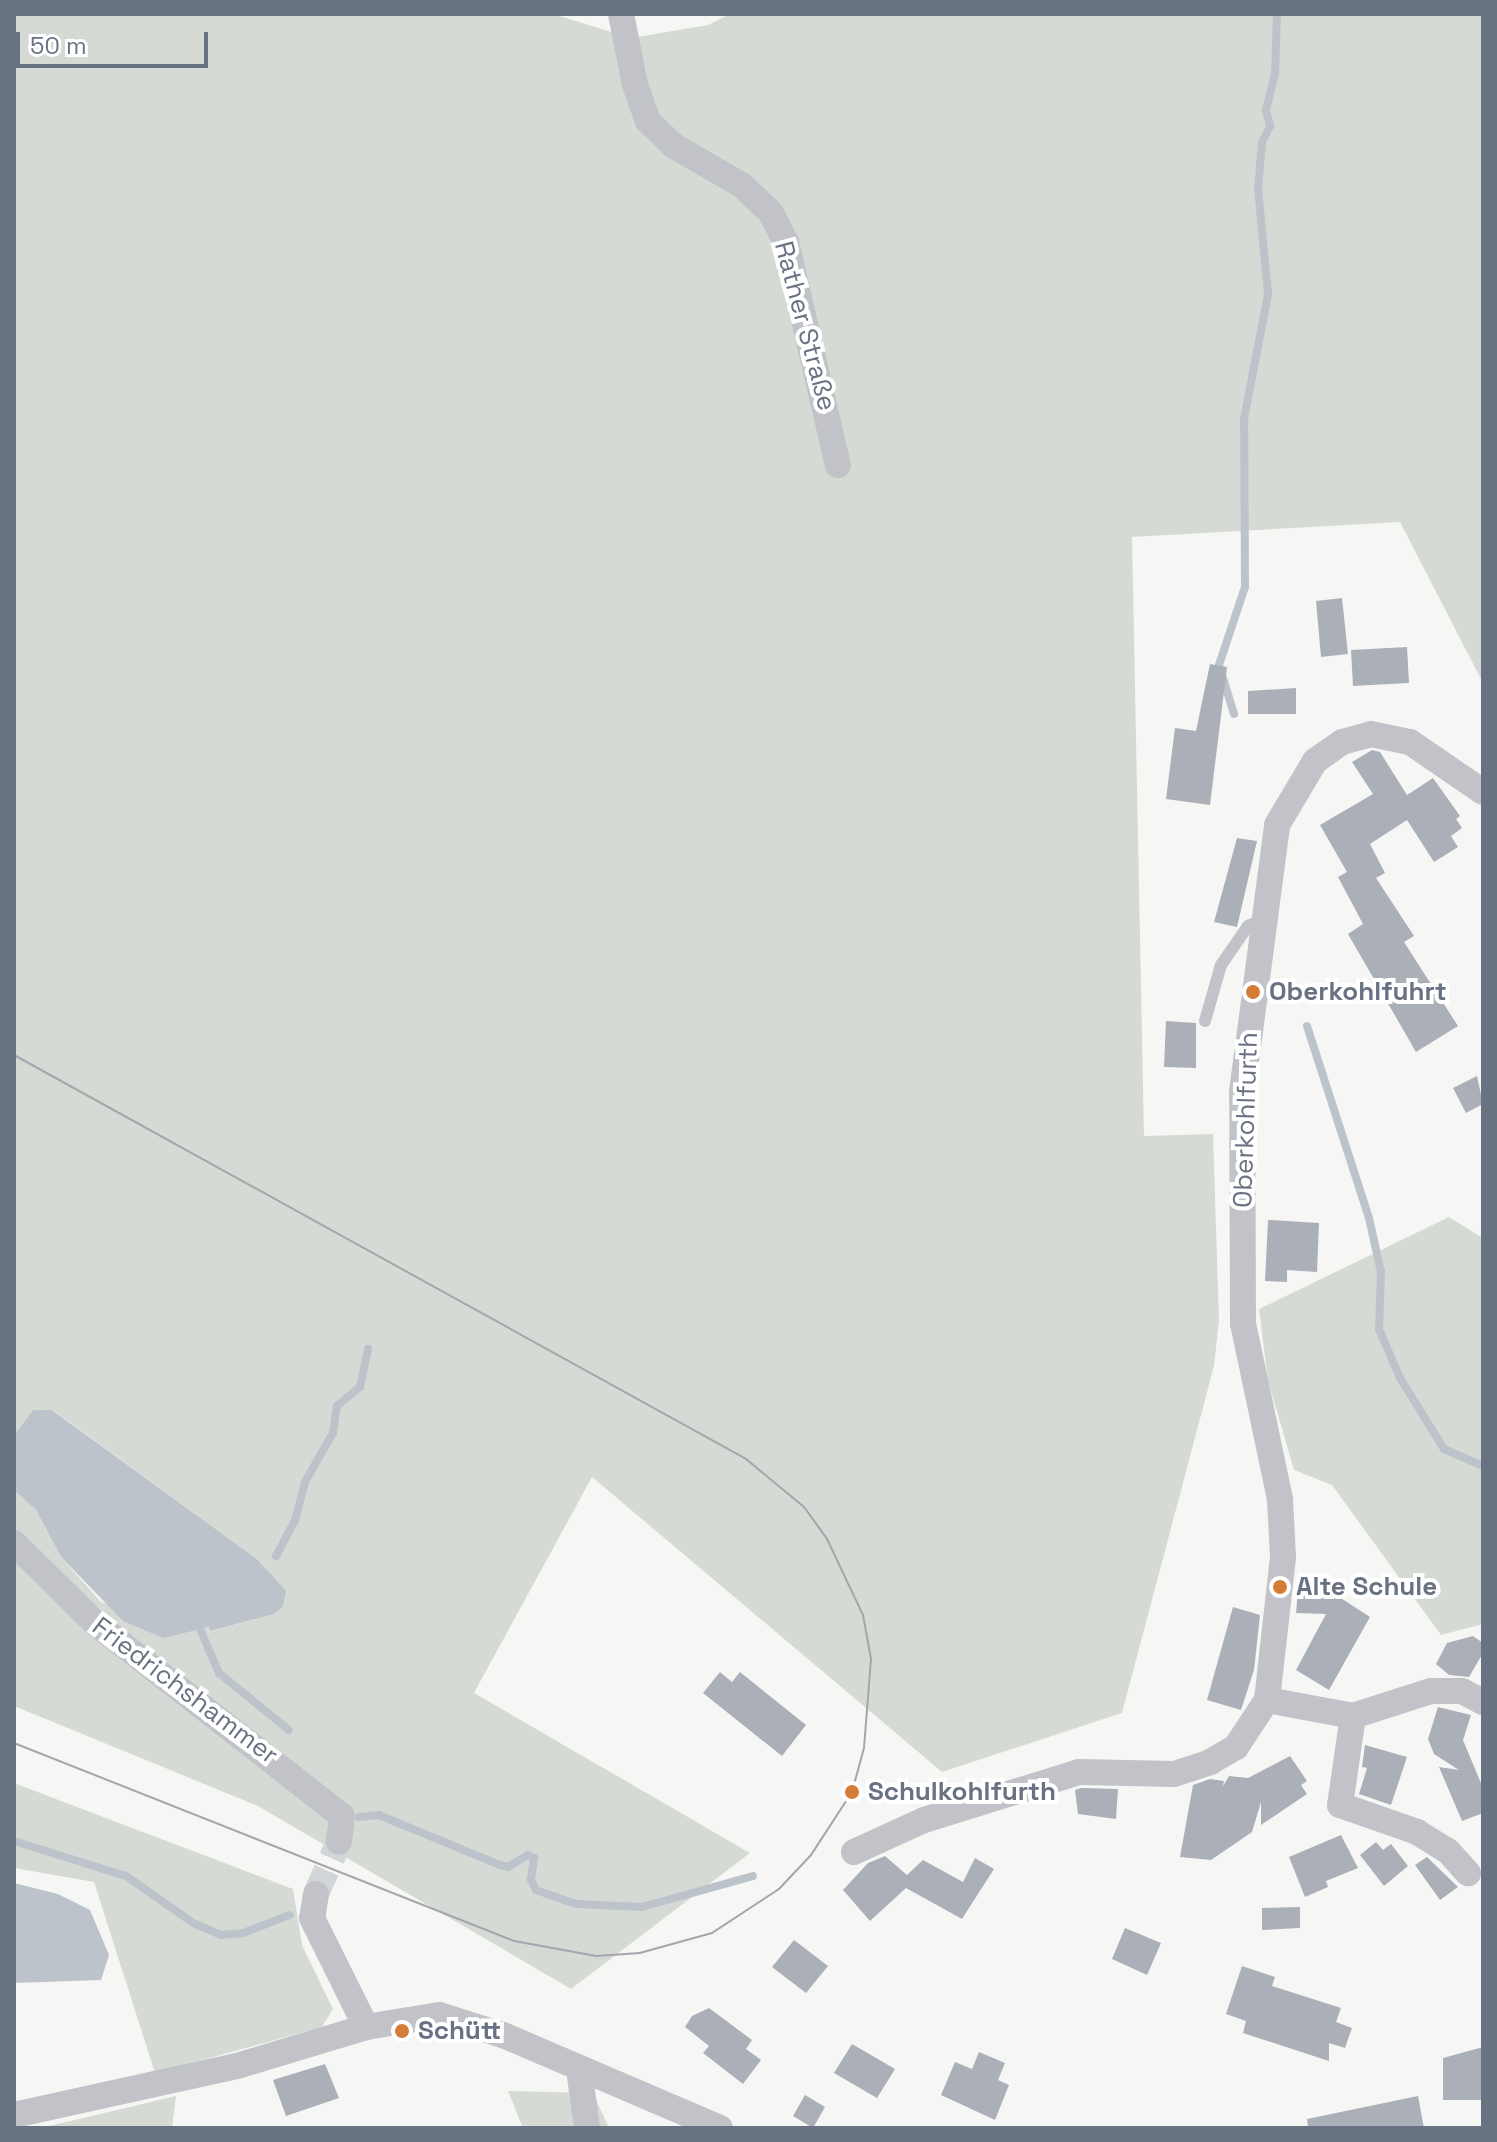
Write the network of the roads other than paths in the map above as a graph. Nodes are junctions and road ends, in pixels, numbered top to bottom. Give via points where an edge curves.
1 (621, 14) edge
2 (838, 465) dead end
3 (1483, 792) edge
4 (1267, 917) junction
5 (1205, 1021) dead end
6 (14, 1543) edge
7 (1267, 1700) junction
8 (1483, 1702) edge
9 (1353, 1716) junction
10 (339, 1842) tunnel mouth
11 (854, 1852) dead end
12 (1468, 1873) dead end
13 (316, 1894) tunnel mouth
14 (366, 2027) junction
15 (579, 2069) junction
16 (14, 2115) edge
17 (587, 2128) edge
18 (720, 2128) edge

1 - 2 street, Rather Straße via 648,121 674,146 743,186 771,213 786,242
3 - 4 street, Oberkohlfurth via 1410,742 1371,734 1342,742 1315,761 1277,825
4 - 5 lane via 1248,926 1221,965
4 - 7 street, Oberkohlfurth via 1242,1092 1243,1324 1280,1499 1283,1557
6 - 10 street, Friedrichshammer via 95,1623 342,1816
7 - 9 street
7 - 11 street via 1236,1747 1210,1762 1174,1774 1079,1772 924,1820
8 - 9 street via 1462,1691 1431,1691
9 - 12 street via 1340,1805 1417,1832 1448,1851
13 - 14 street via 312,1918
14 - 15 street via 439,2015 503,2035
14 - 16 street via 237,2066
15 - 17 street
15 - 18 street

